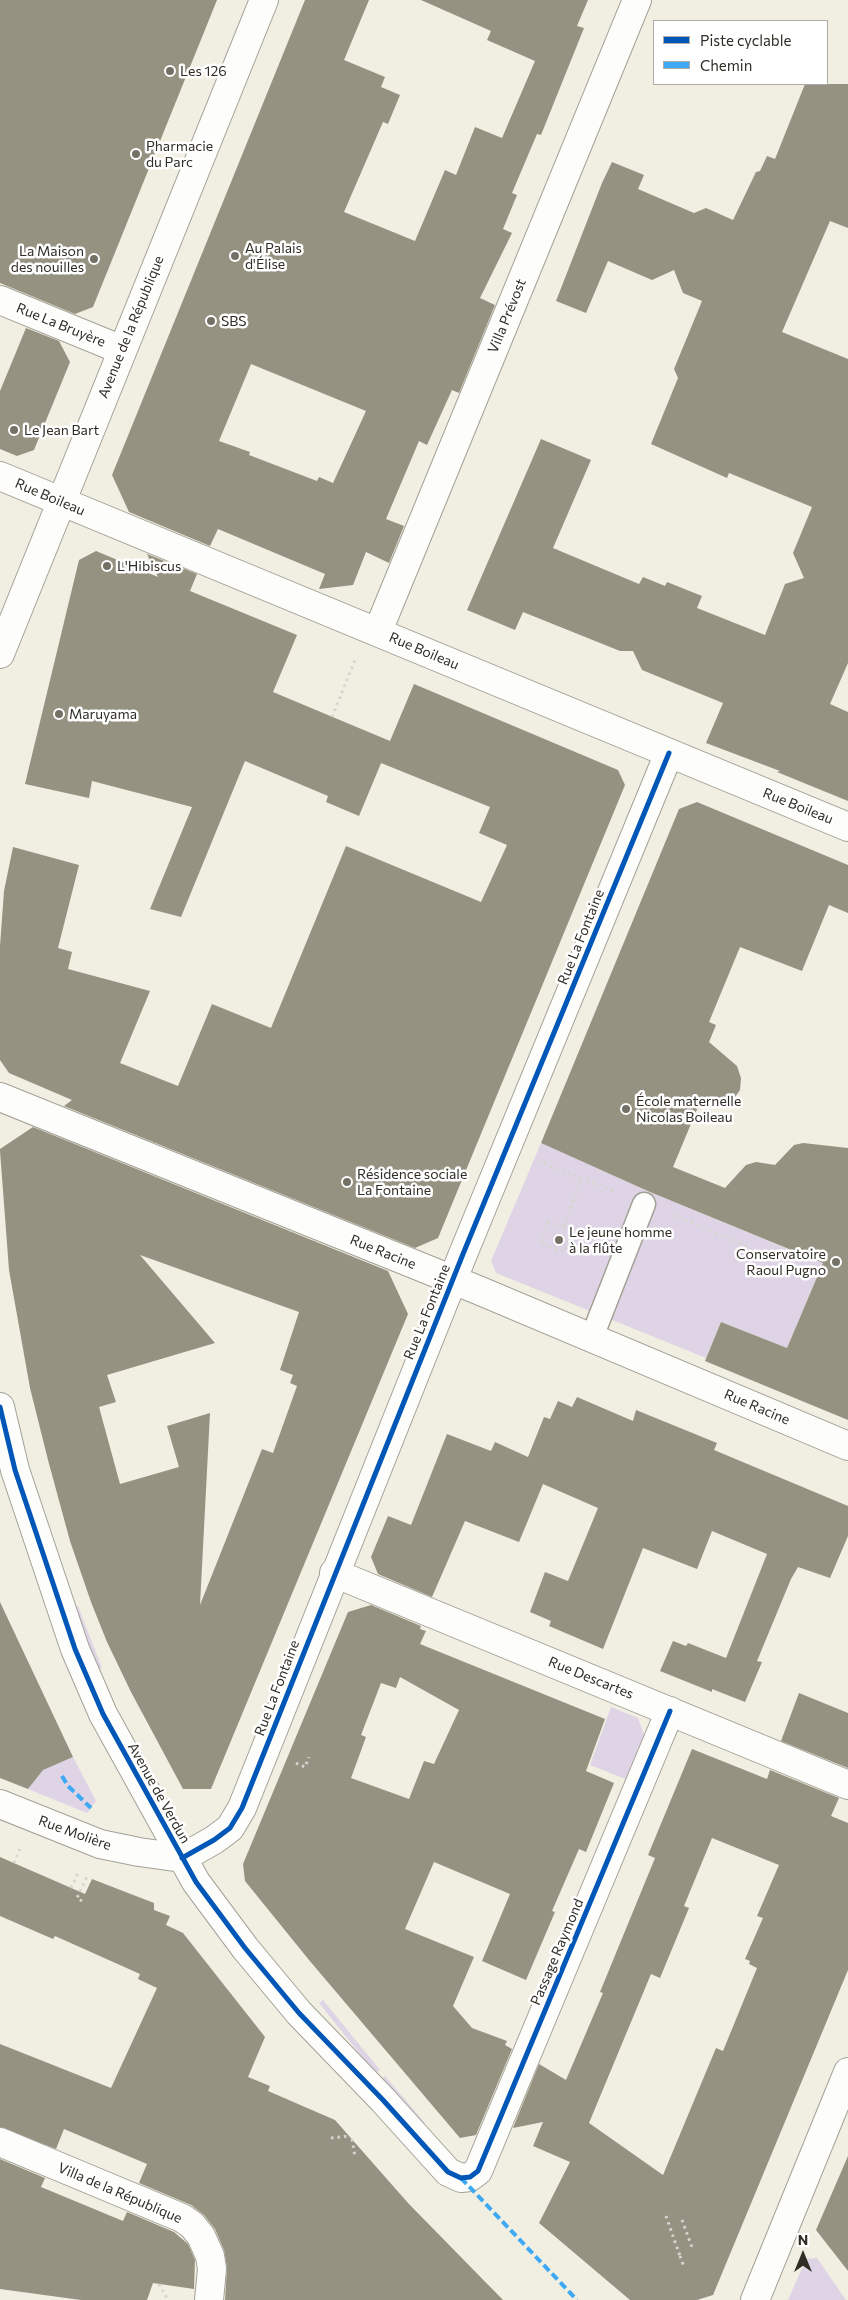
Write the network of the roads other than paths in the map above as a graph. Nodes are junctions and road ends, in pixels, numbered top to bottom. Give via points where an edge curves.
1 (264, 0) edge
2 (637, 0) edge
3 (0, 300) edge
4 (122, 350) junction
5 (0, 476) edge
6 (60, 502) junction
7 (378, 632) junction
8 (0, 654) edge
9 (670, 753) junction
10 (848, 827) edge
11 (0, 1097) edge
12 (644, 1204) dead end
13 (452, 1280) junction
14 (592, 1337) junction
15 (0, 1407) edge
16 (848, 1446) edge
17 (334, 1573) junction
18 (670, 1710) junction
19 (848, 1784) edge
20 (0, 1804) edge
21 (182, 1858) junction
22 (848, 2072) edge
23 (0, 2142) edge
24 (448, 2172) joint
25 (209, 2300) edge
26 (754, 2300) edge

1 - 4 street, Avenue de la République
2 - 7 street, Villa Prévost
3 - 4 street, Rue La Bruyère
4 - 6 street, Avenue de la République
5 - 6 street, Rue Boileau
6 - 7 street, Rue Boileau
6 - 8 street, Avenue de la République
7 - 9 street, Rue Boileau
9 - 10 street, Rue Boileau
9 - 13 street, Rue La Fontaine
11 - 13 street, Rue Racine
12 - 14 lane
13 - 14 street, Rue Racine
13 - 17 street, Rue La Fontaine
14 - 16 street, Rue Racine
15 - 21 street, Avenue de Verdun via 15,1470 75,1649 103,1714
17 - 18 street, Rue Descartes
17 - 21 street, Rue La Fontaine via 242,1808 230,1828
18 - 19 street, Rue Descartes
18 - 24 street, Passage Raymond via 478,2171 470,2177 461,2178
20 - 21 street, Rue Molière via 100,1844
21 - 24 street, Avenue de Verdun via 234,1934 299,2013
22 - 26 street
23 - 25 street, Villa de la République via 182,2218 201,2236 210,2256

